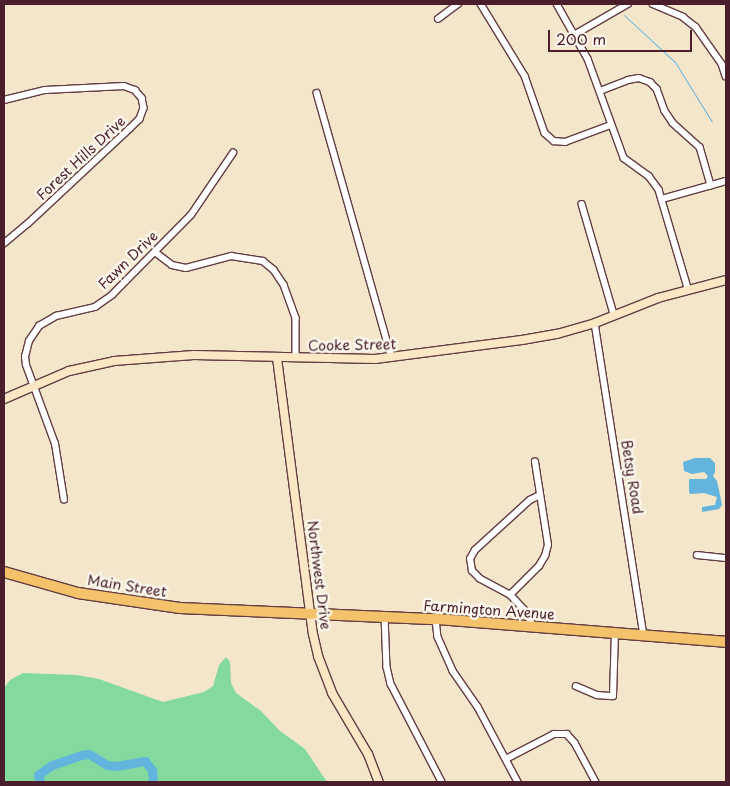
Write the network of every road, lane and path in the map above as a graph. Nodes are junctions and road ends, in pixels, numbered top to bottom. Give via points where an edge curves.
1 (458, 4) edge
2 (481, 4) edge
3 (557, 4) edge
4 (626, 4) edge
5 (653, 4) edge
6 (438, 19) dead end
7 (576, 34) junction
8 (726, 76) edge
9 (600, 91) junction
10 (317, 93) dead end
11 (4, 100) edge
12 (611, 125) junction
13 (233, 153) dead end
14 (726, 181) edge
15 (710, 185) junction
16 (662, 199) junction
17 (582, 204) dead end
18 (4, 244) edge
19 (155, 252) junction
20 (726, 280) edge
21 (688, 288) junction
22 (614, 314) junction
23 (595, 323) junction
24 (277, 358) junction
25 (296, 358) junction
26 (392, 358) junction
27 (32, 386) junction
28 (4, 399) edge
29 (535, 462) dead end
30 (540, 495) junction
31 (64, 500) dead end
32 (697, 555) dead end
33 (726, 558) edge
34 (4, 572) edge
35 (510, 595) junction
36 (250, 610) joint
37 (312, 612) junction
38 (385, 616) junction
39 (436, 619) junction
40 (533, 626) junction
41 (614, 633) junction
42 (644, 635) junction
43 (726, 642) edge
44 (576, 686) dead end
45 (506, 759) junction
46 (379, 782) edge
47 (442, 782) edge
48 (518, 782) edge
49 (596, 782) edge

1 - 6 street
2 - 12 street via 525,76 545,133 554,142 566,142
3 - 7 street
4 - 7 street
5 - 8 street via 683,17 696,27 722,64
7 - 9 street
9 - 12 street
9 - 15 street via 638,78 650,82 673,123 700,148
10 - 26 street
11 - 18 street, Forest Hills Drive via 45,90 124,86 135,90 142,98 144,108 140,119 130,129
12 - 16 street via 624,158 653,180
13 - 19 street, Fawn Drive via 192,216
14 - 15 street
15 - 16 street
16 - 21 street
17 - 22 street
19 - 25 street via 172,265 186,268 232,256 247,257 269,265 281,277 296,318
19 - 27 street, Fawn Drive via 112,295 95,307 56,316 39,326 28,341 25,356
20 - 21 main road, Cooke Street
21 - 22 main road, Cooke Street
22 - 23 main road, Cooke Street
23 - 26 main road, Cooke Street via 540,337
23 - 42 street, Betsy Road
24 - 25 main road, Cooke Street
24 - 27 main road, Cooke Street via 177,356 114,361 79,368
24 - 37 main road, Northwest Drive
25 - 26 main road, Cooke Street
27 - 28 main road, Cooke Street
27 - 31 street, Fawn Drive via 55,444
29 - 30 street
30 - 35 street via 548,545 545,556
30 - 35 street via 516,512 470,559 472,571 480,579
32 - 33 street
34 - 36 highway, Main Street via 78,593 147,604
35 - 40 street
36 - 37 highway, Farmington Avenue
37 - 38 highway, Farmington Avenue
37 - 46 main road, Northwest Drive via 315,643 326,679 341,712 368,754
38 - 39 highway, Farmington Avenue
38 - 47 street via 391,684
39 - 40 highway, Farmington Avenue
39 - 45 street via 438,637 452,671 478,707
40 - 41 highway, Farmington Avenue
41 - 42 highway, Farmington Avenue
41 - 44 street via 613,696 600,696
42 - 43 highway, Farmington Avenue
45 - 48 street
45 - 49 street via 554,734 567,734

